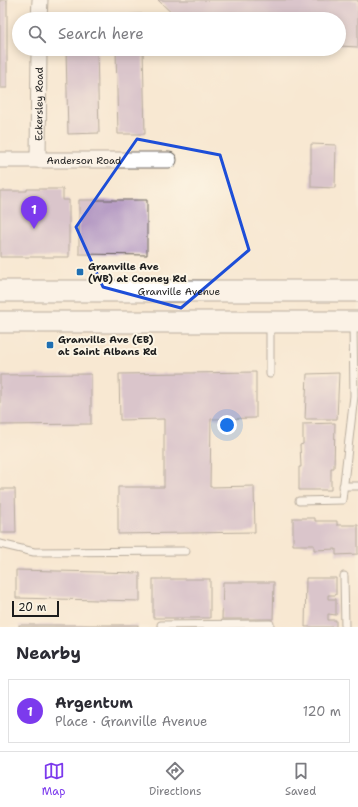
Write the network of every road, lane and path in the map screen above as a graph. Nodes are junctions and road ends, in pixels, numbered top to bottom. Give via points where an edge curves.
1 (40, 0) edge
2 (39, 12) edge
3 (39, 56) edge
4 (0, 160) edge
5 (38, 160) junction
6 (169, 160) dead end
7 (0, 291) edge
8 (358, 291) edge
9 (0, 322) edge
10 (270, 322) junction
11 (356, 322) edge
12 (270, 374) dead end
13 (343, 486) junction
14 (358, 486) edge
15 (299, 501) dead end
16 (0, 544) edge
17 (186, 551) dead end
18 (344, 576) dead end
19 (270, 624) dead end
20 (161, 625) dead end
21 (209, 626) edge
22 (345, 627) edge

1 - 2 street
3 - 5 street, Eckersley Road
4 - 5 street, Anderson Road
5 - 6 street, Anderson Road
7 - 8 main road, Granville Avenue
9 - 10 main road
10 - 11 main road
10 - 12 lane
11 - 13 lane via 354,396
13 - 14 lane
13 - 15 lane via 342,500
16 - 17 lane via 34,552
18 - 22 lane
19 - 21 lane
20 - 21 lane

